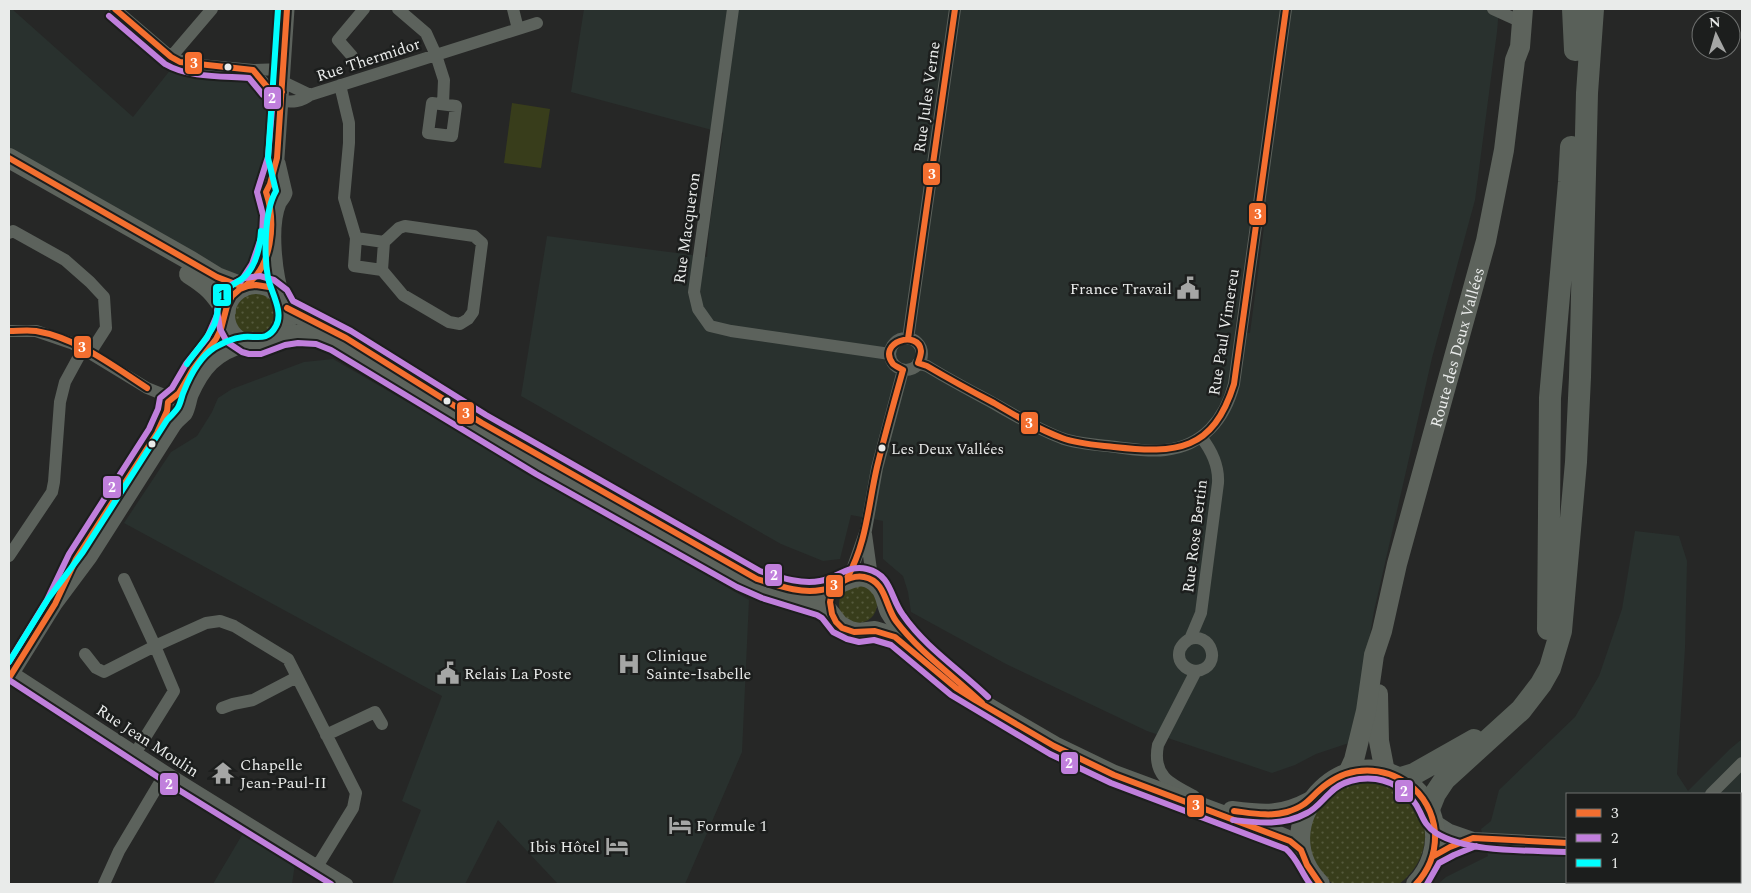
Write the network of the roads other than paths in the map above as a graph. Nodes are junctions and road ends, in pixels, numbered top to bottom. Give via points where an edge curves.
1 (115, 9) edge
2 (212, 9) edge
3 (287, 9) edge
4 (364, 9) edge
5 (398, 9) edge
6 (513, 9) edge
7 (733, 9) edge
8 (955, 9) edge
9 (1286, 9) edge
10 (1493, 9) edge
11 (1573, 9) edge
12 (1579, 9) edge
13 (1586, 9) edge
14 (1593, 9) edge
15 (1518, 12) edge
16 (537, 23) dead end
17 (518, 29) junction
18 (1574, 50) junction
19 (436, 55) junction
20 (352, 56) dead end
21 (171, 58) junction
22 (1588, 68) junction
23 (253, 70) junction
24 (340, 85) junction
25 (282, 86) junction
26 (310, 95) junction
27 (443, 104) dead end
28 (9, 158) edge
29 (9, 172) edge
30 (275, 192) junction
31 (9, 233) edge
32 (356, 238) junction
33 (384, 242) junction
34 (382, 270) junction
35 (245, 286) junction
36 (285, 303) junction
37 (225, 314) junction
38 (9, 330) edge
39 (279, 337) junction
40 (908, 339) junction
41 (245, 344) junction
42 (87, 351) junction
43 (890, 354) junction
44 (918, 363) junction
45 (903, 370) junction
46 (175, 406) junction
47 (1201, 437) junction
48 (866, 530) junction
49 (9, 556) edge
50 (124, 579) dead end
51 (843, 581) junction
52 (876, 582) junction
53 (886, 601) junction
54 (1201, 613) junction
55 (834, 618) junction
56 (867, 631) junction
57 (1382, 631) junction
58 (1190, 639) junction
59 (1204, 641) junction
60 (155, 646) junction
61 (85, 654) dead end
62 (1196, 671) junction
63 (10, 674) edge
64 (297, 677) junction
65 (982, 703) junction
66 (222, 708) dead end
67 (382, 724) dead end
68 (326, 735) junction
69 (136, 752) junction
70 (1742, 763) edge
71 (166, 772) junction
72 (1348, 772) junction
73 (1393, 775) junction
74 (1712, 793) edge
75 (1311, 801) junction
76 (1200, 806) junction
77 (1221, 810) junction
78 (1431, 814) junction
79 (1473, 838) junction
80 (1566, 843) edge
81 (318, 865) junction
82 (1304, 866) edge
83 (1426, 874) edge
84 (104, 884) edge
85 (347, 884) edge
86 (1320, 884) edge

1 - 21 street
2 - 21 street
3 - 25 street
4 - 20 street via 338,40
5 - 19 street via 426,33
6 - 17 street
7 - 43 street, Rue Macqueron via 694,292 698,309 710,326 730,331
8 - 40 street, Rue Jules Verne
9 - 47 street, Rue Paul Vimereu via 1234,384 1222,414 1212,429
10 - 15 street
11 - 18 highway
12 - 18 highway
13 - 22 highway
14 - 22 highway
15 - 57 main road, Route des Deux Vallées via 1520,47 1515,60 1504,150 1486,241 1397,564
16 - 17 street, Rue Thermidor
17 - 19 street, Rue Thermidor
18 - 73 highway via 1569,182 1550,398 1546,652 1537,678 1528,691 1487,730 1466,746 1414,774
19 - 24 street, Rue Thermidor
19 - 27 street, Rue Thermidor via 444,80
21 - 23 street via 189,64
22 - 78 highway via 1577,452 1561,631 1550,668 1541,684 1521,710 1446,779 1435,794
23 - 25 street
23 - 25 street via 268,88
24 - 26 street, Rue Thermidor
24 - 32 street via 349,123 344,198
25 - 26 street, Rue Thermidor
25 - 26 street, Rue Thermidor via 291,102
25 - 30 street
28 - 35 main road via 217,278
29 - 37 main road via 186,271 218,297
30 - 35 street via 270,204 269,242 262,266
30 - 36 street via 275,259
31 - 42 street via 14,231 65,260 104,297 106,328
32 - 33 street
32 - 34 street via 354,266
33 - 34 street
33 - 34 street via 405,226 478,238 482,243 473,312 460,324 450,322 403,295
35 - 36 main road via 256,284 271,288
35 - 37 main road via 231,297
36 - 39 main road via 287,323
36 - 51 main road via 482,424 744,572 796,589 820,590
37 - 41 main road via 231,334
37 - 46 street via 214,343 193,369
38 - 42 street via 36,331
39 - 41 main road via 263,346
39 - 55 main road via 300,334 321,337 348,349 540,466 707,561 754,586 821,607
40 - 43 street via 898,341
40 - 44 street via 921,350
41 - 46 street via 224,352 211,363 198,383
42 - 46 street
42 - 49 street via 65,382 60,402 52,492
43 - 45 street via 893,364
44 - 45 street via 909,370
44 - 47 street, Rue Paul Vimereu via 1066,440 1164,450 1178,448
45 - 48 street via 877,468
46 - 63 street via 76,559 55,604
47 - 54 street, Rue Rose Bertin via 1213,455 1219,475
48 - 51 street via 853,567
48 - 52 street via 871,570
50 - 60 street
51 - 52 main road via 856,576
51 - 55 main road via 834,590 830,602
52 - 53 main road
53 - 56 main road via 881,621
53 - 65 main road via 896,622
54 - 58 street, Rue Rose Bertin
54 - 59 street, Rue Rose Bertin
55 - 56 main road via 846,630
56 - 65 main road via 895,637 956,688
57 - 72 main road, Route des Deux Vallées via 1374,655 1366,711
57 - 73 main road, Route des Deux Vallées via 1379,747
58 - 59 street
58 - 62 street via 1182,645 1179,655 1186,668
59 - 62 street via 1211,650 1212,659 1206,668
60 - 61 street via 104,672 96,668
60 - 64 street via 206,623 220,621 288,659
60 - 69 street via 174,691
62 - 77 street via 1158,744 1156,759 1161,774 1170,783
63 - 69 street, Rue Jean Moulin
64 - 66 street via 253,700
64 - 68 street
65 - 76 main road via 1054,746 1114,775
67 - 68 street via 375,712
68 - 81 street via 356,793 353,808
69 - 71 street, Rue Jean Moulin
70 - 74 street
71 - 81 street, Rue Jean Moulin
71 - 84 street via 119,851
72 - 73 main road via 1364,770
72 - 75 main road via 1327,784
73 - 78 main road via 1416,790
75 - 77 main road via 1273,814
75 - 82 main road via 1301,828
76 - 77 main road
76 - 82 main road via 1290,841
78 - 79 street via 1450,830
78 - 83 main road via 1435,841
79 - 80 street
79 - 83 street via 1450,846
81 - 85 street, Rue Jean Moulin
82 - 86 main road

